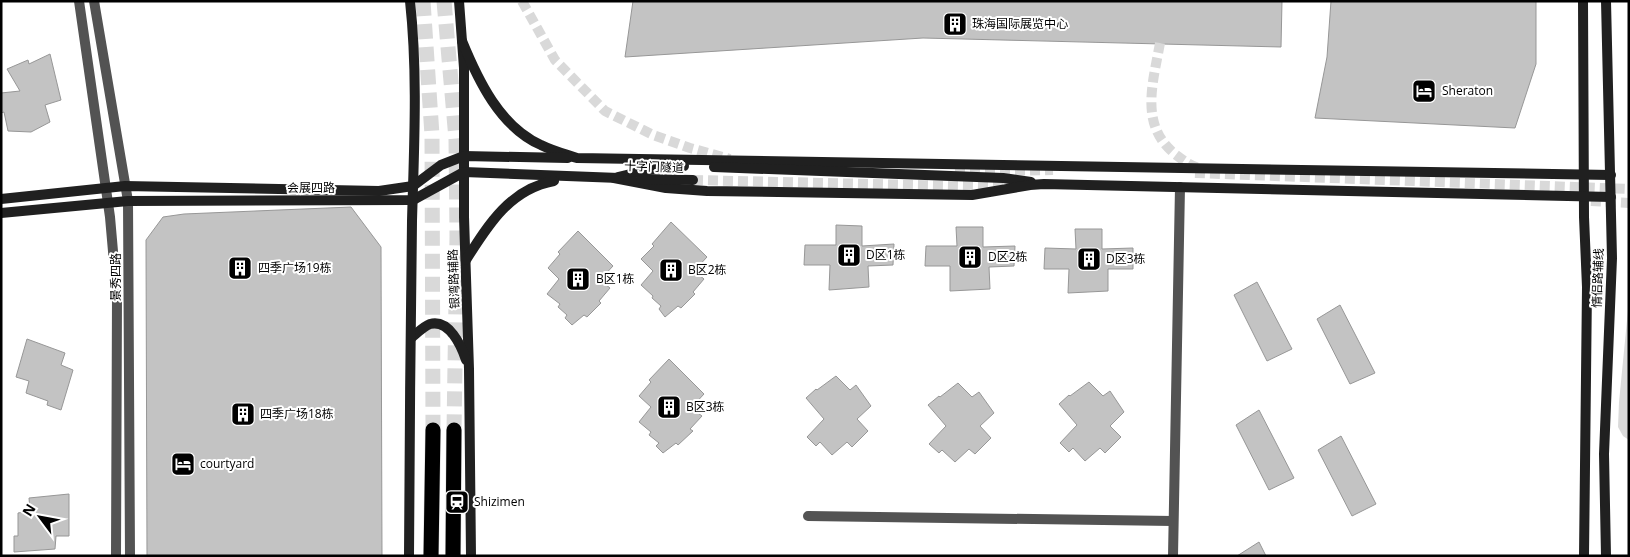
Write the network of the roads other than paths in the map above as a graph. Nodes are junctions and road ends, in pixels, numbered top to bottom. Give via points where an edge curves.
1 (79, 1) edge
2 (94, 1) edge
3 (410, 1) edge
4 (459, 1) edge
5 (1583, 1) edge
6 (1606, 1) edge
7 (462, 41) junction
8 (464, 156) junction
9 (577, 158) junction
10 (464, 172) junction
11 (1584, 174) junction
12 (1611, 175) junction
13 (570, 177) junction
14 (614, 178) junction
15 (693, 180) tunnel mouth
16 (1044, 184) junction
17 (125, 186) junction
18 (413, 186) junction
19 (1180, 187) junction
20 (105, 188) junction
21 (1584, 196) junction
22 (1611, 197) junction
23 (1, 199) edge
24 (413, 200) junction
25 (128, 201) junction
26 (108, 203) junction
27 (1, 213) edge
28 (466, 261) junction
29 (411, 338) junction
30 (469, 369) junction
31 (433, 430) tunnel mouth
32 (454, 430) tunnel mouth
33 (808, 516) dead end
34 (1173, 521) junction
35 (116, 556) edge
36 (130, 556) edge
37 (409, 556) edge
38 (431, 556) edge
39 (453, 556) edge
40 (470, 556) edge
41 (1173, 556) edge
42 (1584, 556) edge
43 (1606, 556) edge

1 - 20 street, 景秀四路
2 - 17 street, 景秀四路
3 - 18 main road via 416,120
4 - 7 main road, 银湾路辅路
5 - 11 main road, 情侣路辅线
6 - 12 main road, 情侣路辅线
7 - 8 main road, 银湾路辅路
7 - 9 main road via 484,90 507,120 540,145
8 - 9 main road
8 - 10 main road, 银湾路辅路
8 - 18 main road via 441,165
9 - 11 main road
10 - 13 main road
10 - 24 main road, 会展四路
10 - 28 main road, 银湾路辅路
11 - 12 main road
11 - 21 main road, 情侣路辅线
12 - 22 main road, 情侣路辅线
13 - 14 main road
13 - 28 main road via 542,183 521,192 506,204
14 - 15 main road, 十字门隧道
14 - 16 main road via 679,166 1003,178
14 - 16 main road via 686,190 972,195
16 - 19 main road
17 - 18 main road, 会展四路 via 379,191
17 - 20 main road, 会展四路
17 - 25 street, 景秀四路
18 - 24 main road
19 - 21 main road
19 - 34 street
20 - 23 main road, 会展四路
20 - 26 street, 景秀四路
21 - 22 main road
21 - 42 main road, 情侣路辅线 via 1587,287
22 - 43 main road, 情侣路辅线 via 1612,258 1604,454
24 - 25 main road, 会展四路
24 - 29 main road
25 - 26 main road, 会展四路
25 - 36 street, 景秀四路
26 - 27 main road, 会展四路
26 - 35 street, 景秀四路 via 117,298
28 - 30 main road, 银湾路辅路
29 - 30 main road via 429,324 440,324 457,340
29 - 37 main road
30 - 40 main road, 银湾路辅路
31 - 38 highway
32 - 39 highway
33 - 34 street
34 - 41 street

